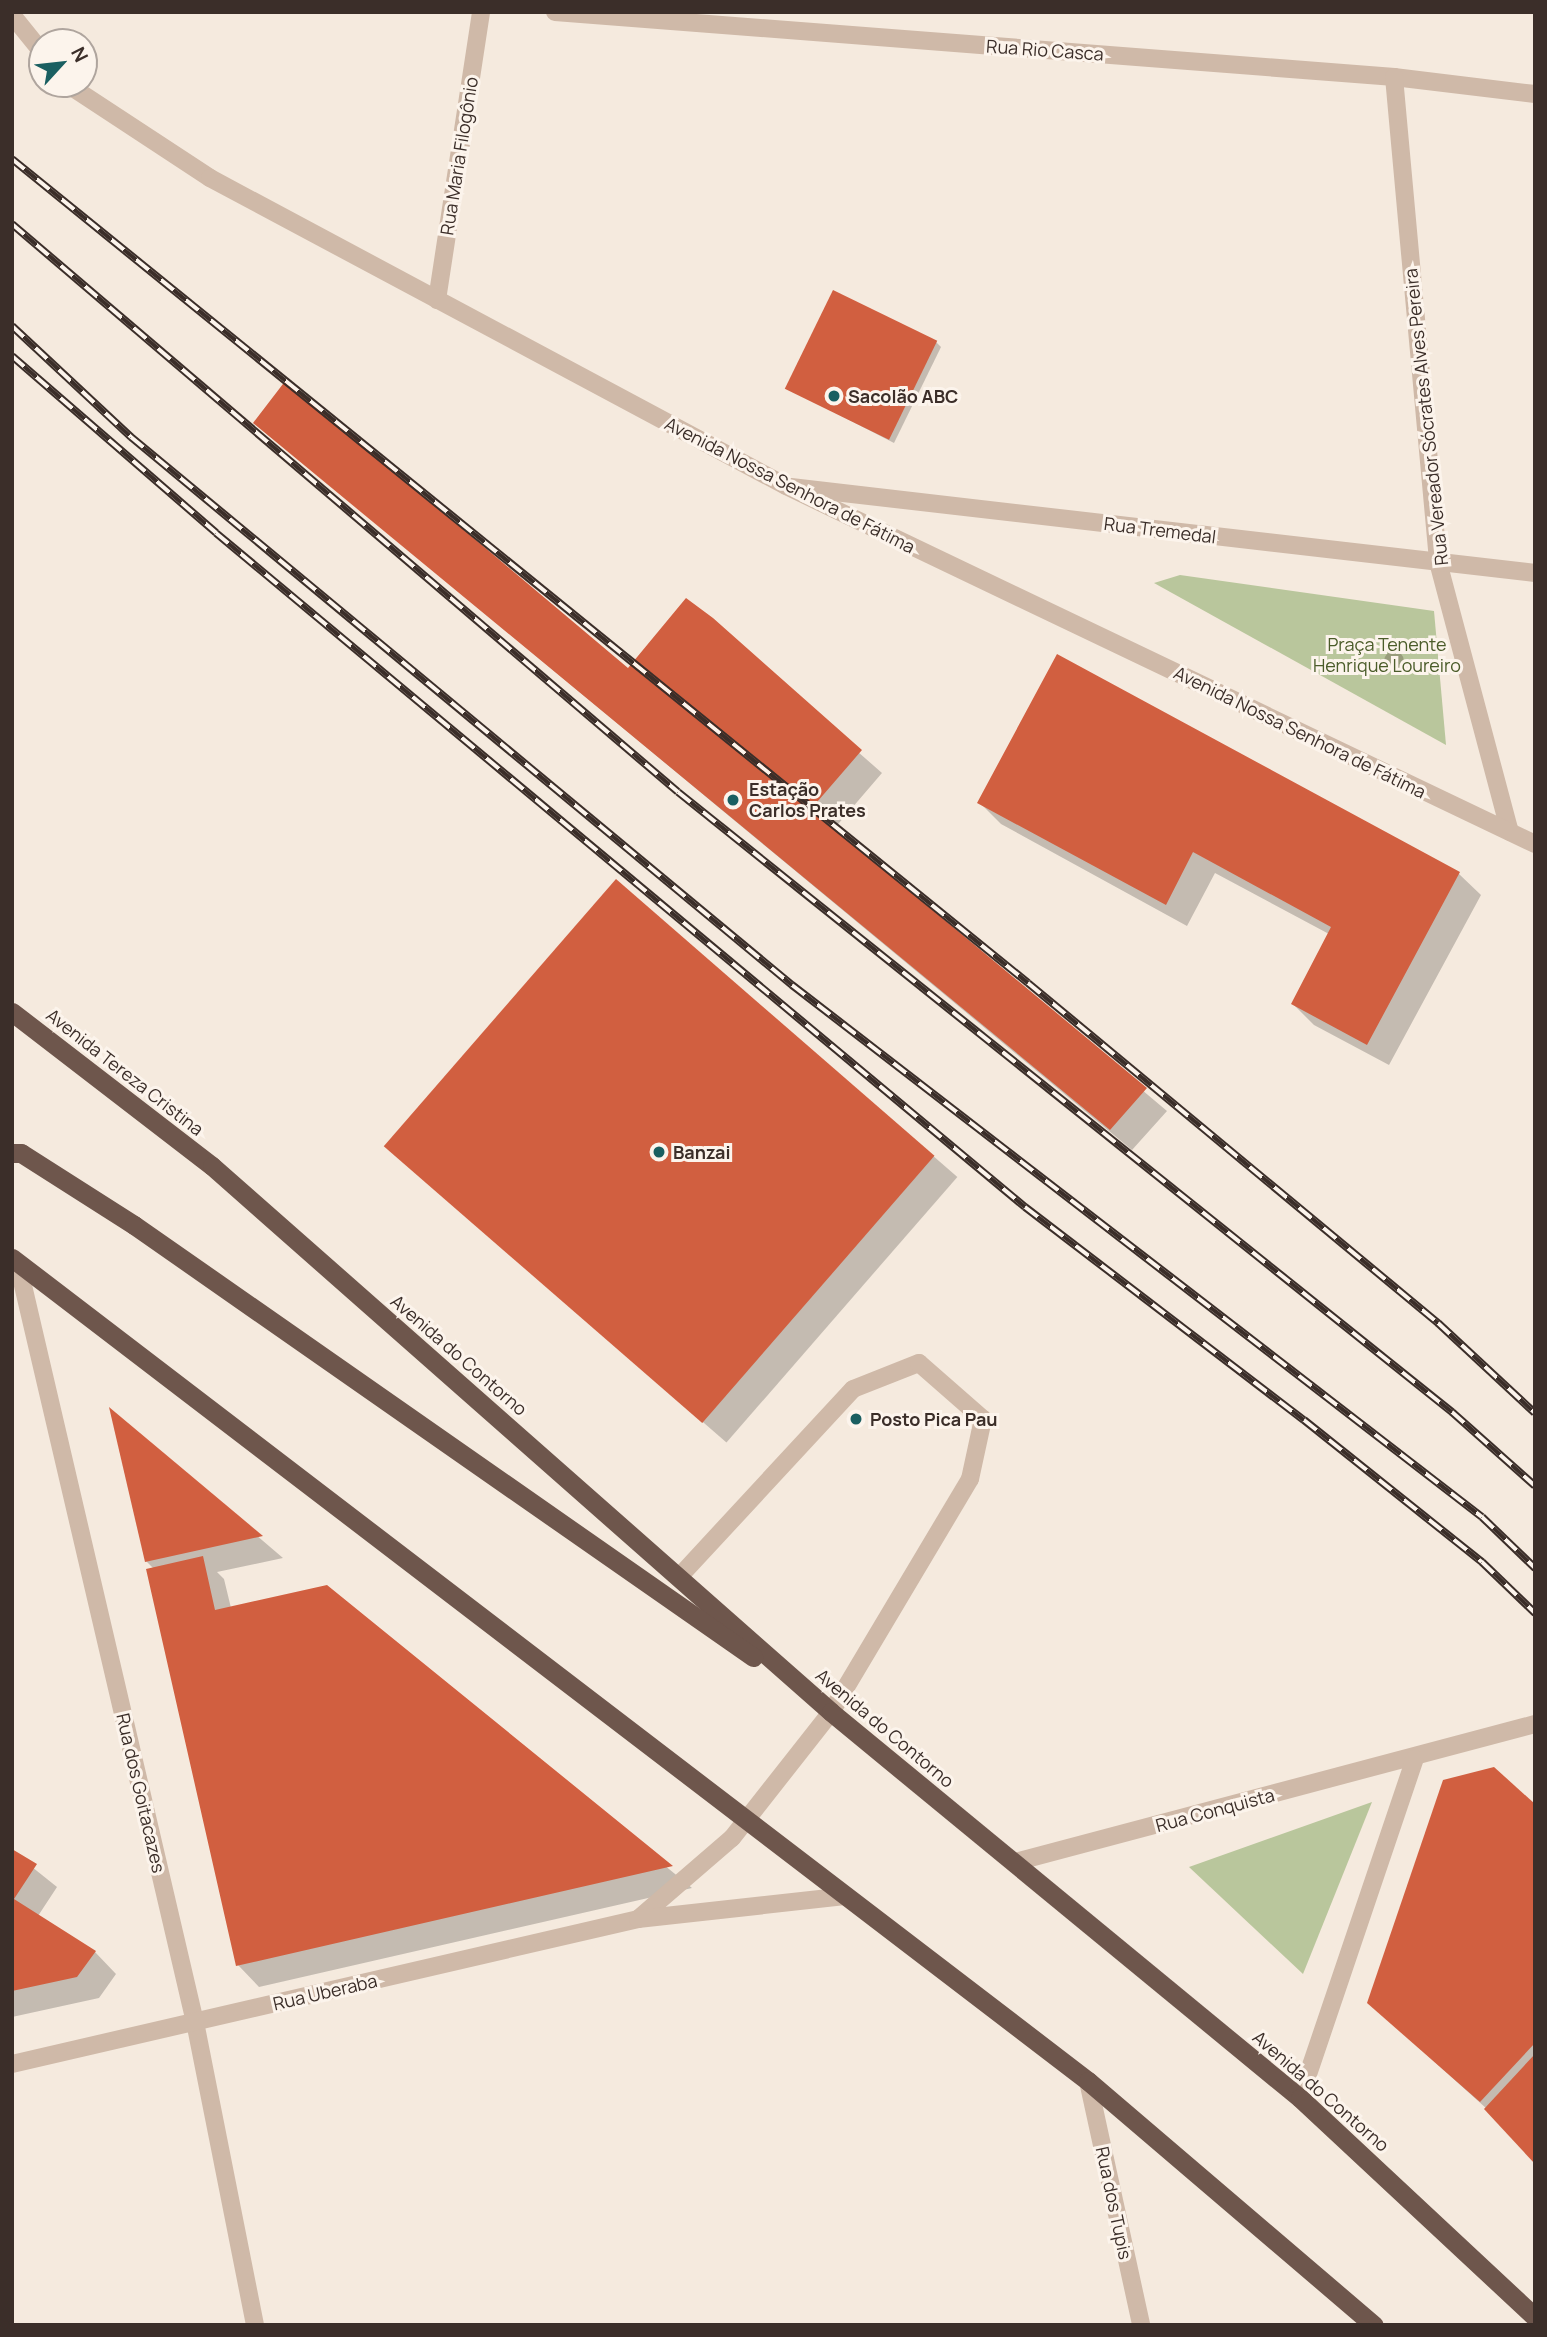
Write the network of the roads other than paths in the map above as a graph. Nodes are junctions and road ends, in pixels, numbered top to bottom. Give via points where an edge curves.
1 (481, 12) edge
2 (555, 12) edge
3 (12, 15) edge
4 (28, 35) edge
5 (1394, 77) junction
6 (1535, 94) edge
7 (88, 98) edge
8 (437, 300) junction
9 (786, 486) junction
10 (1438, 562) junction
11 (1535, 573) edge
12 (1510, 832) junction
13 (1535, 844) edge
14 (12, 1012) edge
15 (12, 1153) edge
16 (212, 1166) joint
17 (15, 1261) edge
18 (679, 1577) junction
19 (831, 1712) junction
20 (1535, 1724) edge
21 (1415, 1759) junction
22 (748, 1819) junction
23 (1015, 1862) junction
24 (845, 1896) junction
25 (638, 1919) junction
26 (195, 2022) junction
27 (12, 2064) edge
28 (1088, 2081) junction
29 (1300, 2098) junction
30 (1535, 2317) edge
31 (255, 2325) edge
32 (1141, 2325) edge
33 (1374, 2325) edge

1 - 8 street, Rua Maria Filogônio
2 - 5 street, Rua Rio Casca
3 - 4 street
5 - 6 street, Rua Rio Casca
5 - 10 street, Rua Vereador Sócrates Alves Pereira
7 - 8 street, Avenida Nossa Senhora de Fátima via 210,178
8 - 9 street, Avenida Nossa Senhora de Fátima
9 - 10 street, Rua Tremedal
9 - 12 street, Avenida Nossa Senhora de Fátima
10 - 11 street, Rua Tremedal
10 - 12 street, Rua Vereador Sócrates Alves Pereira
12 - 13 street, Avenida Nossa Senhora de Fátima
14 - 16 highway, Avenida Tereza Cristina
15 - 19 highway via 20,1153 134,1225
16 - 18 highway, Avenida do Contorno
17 - 22 highway
17 - 26 street, Rua dos Goitacazes
18 - 19 highway, Avenida do Contorno
18 - 19 street, Rua Uberaba via 853,1389 919,1363 983,1419 970,1479
19 - 22 street, Rua Uberaba
19 - 23 highway, Avenida do Contorno
20 - 21 street, Rua Conquista
21 - 23 street, Rua Conquista
21 - 29 street
22 - 24 highway
22 - 25 street, Rua Uberaba
23 - 29 highway, Avenida do Contorno
24 - 25 street, Rua Uberaba
24 - 28 highway
25 - 26 street, Rua Uberaba
26 - 27 street, Rua Uberaba
26 - 31 street, Rua dos Goitacazes
28 - 32 street, Rua dos Tupis
28 - 33 highway
29 - 30 highway, Avenida do Contorno

